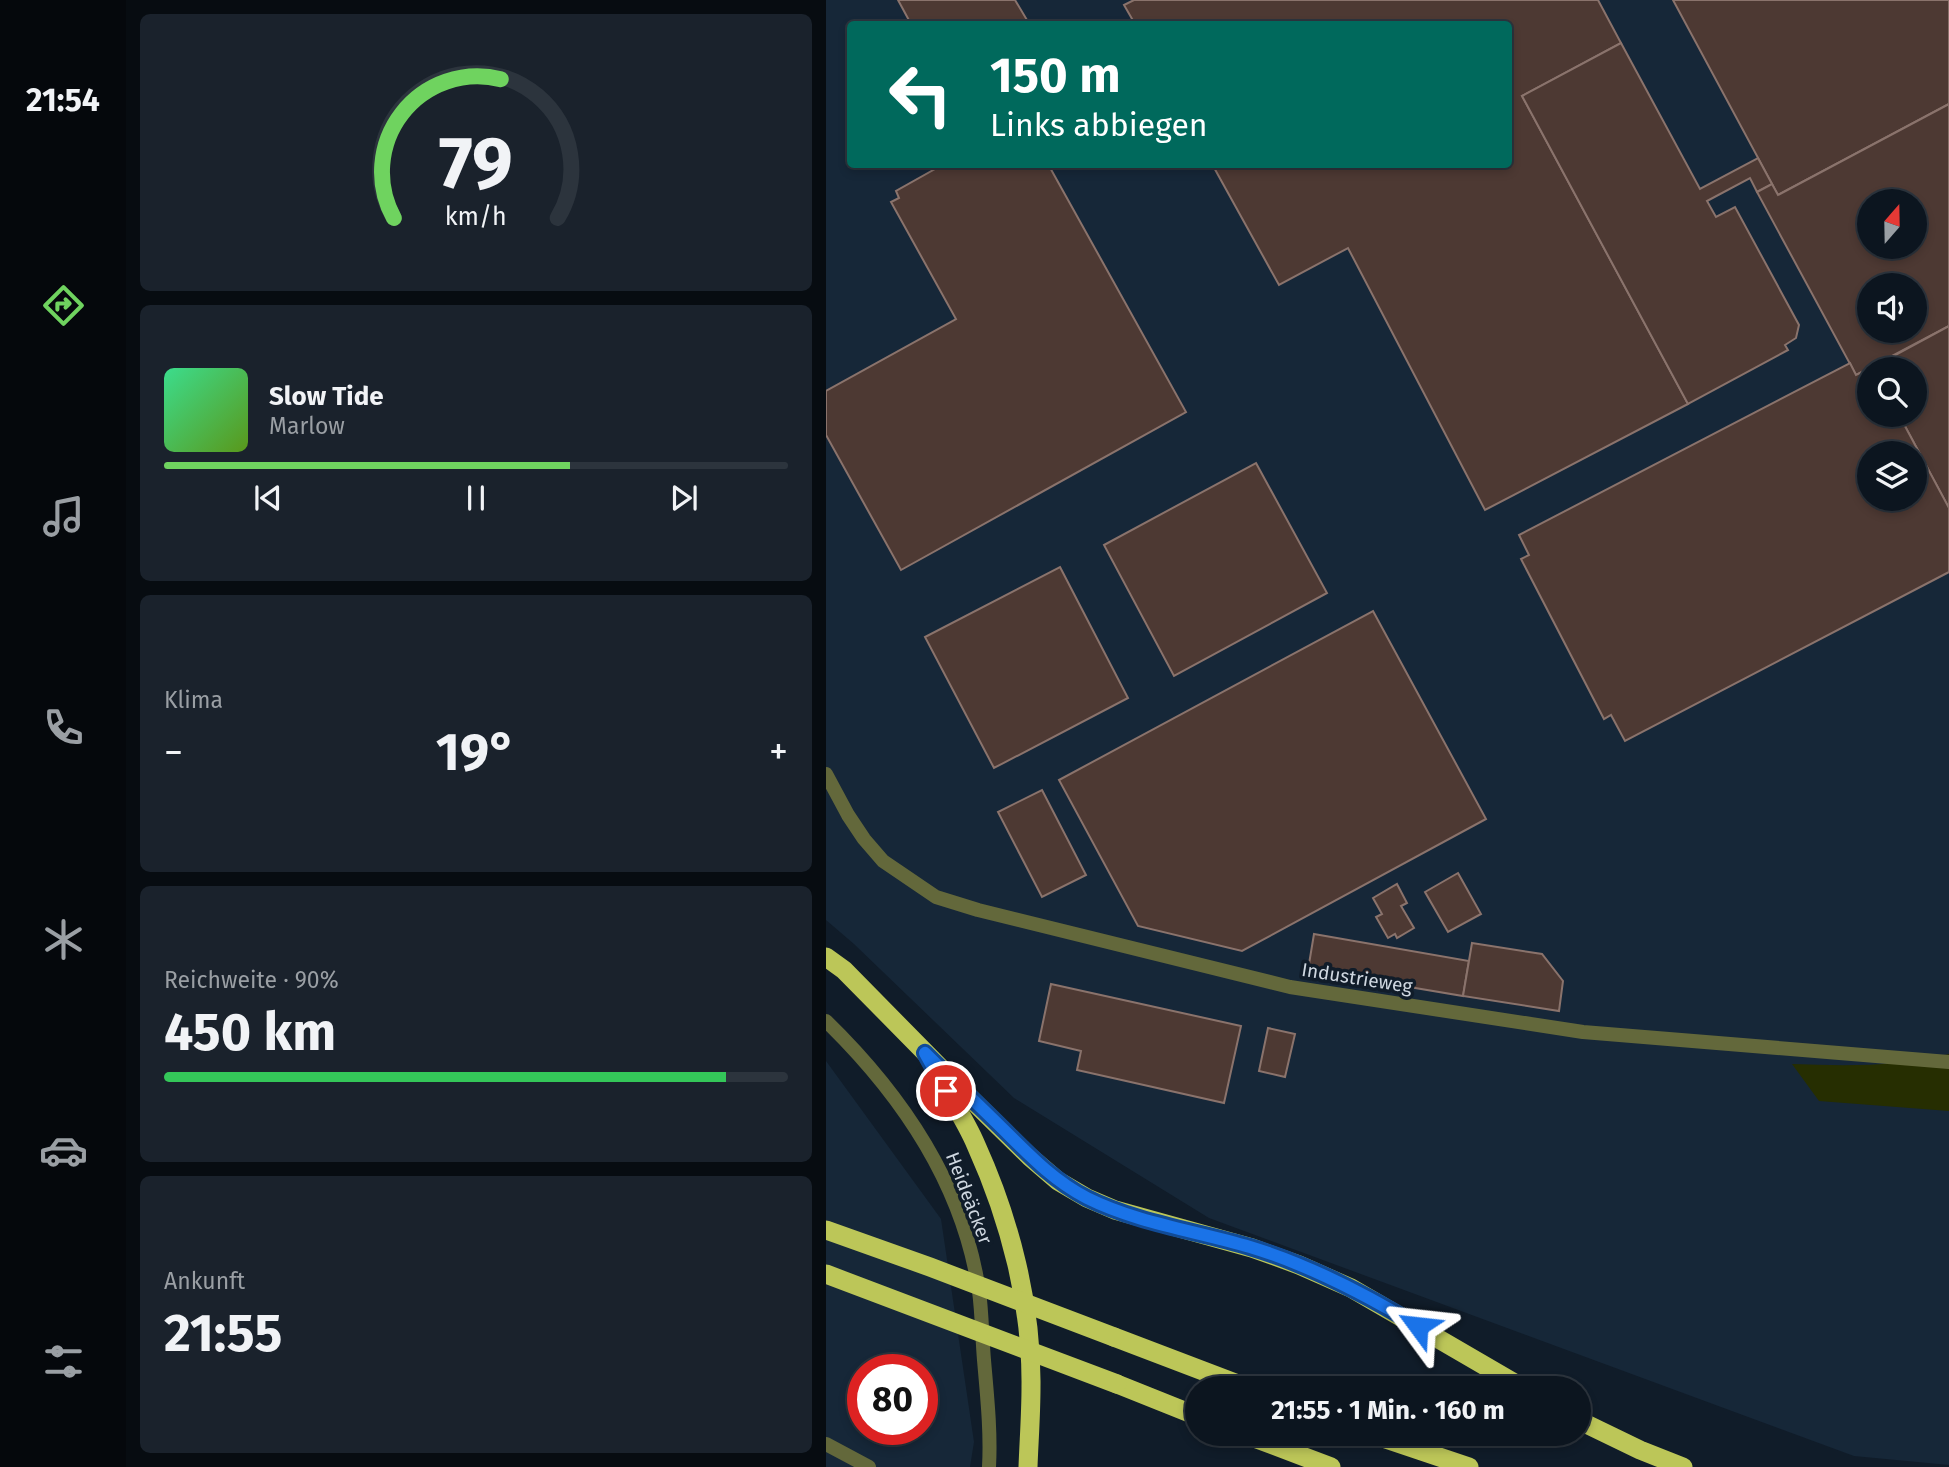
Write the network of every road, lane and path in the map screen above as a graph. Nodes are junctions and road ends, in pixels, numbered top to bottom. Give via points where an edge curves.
1 (826, 774) edge
2 (826, 957) edge
3 (826, 1021) edge
4 (925, 1053) junction
5 (1949, 1062) edge
6 (826, 1230) edge
7 (826, 1274) edge
8 (1216, 1376) edge
9 (1503, 1376) edge
10 (1185, 1411) edge
11 (1591, 1426) edge
12 (826, 1444) edge
13 (1271, 1446) edge
14 (1273, 1446) edge
15 (1407, 1446) edge
16 (869, 1467) edge
17 (989, 1467) edge
18 (1028, 1467) edge
19 (1297, 1467) edge
20 (1331, 1467) edge
21 (1469, 1467) edge
22 (1683, 1467) edge

1 - 5 street, Industrieweg via 859,831 883,861 936,897 978,910 1290,987 1583,1032
2 - 4 highway
3 - 17 street, Heideäcker via 885,1084 912,1121 934,1158 963,1226 979,1292
4 - 9 highway via 1030,1157 1087,1198 1309,1269 1374,1300
4 - 18 highway via 976,1143 1014,1255 1029,1348
6 - 8 highway, bridge
7 - 10 highway, bridge
11 - 22 highway
12 - 16 street
13 - 19 highway
14 - 20 highway
15 - 21 highway

